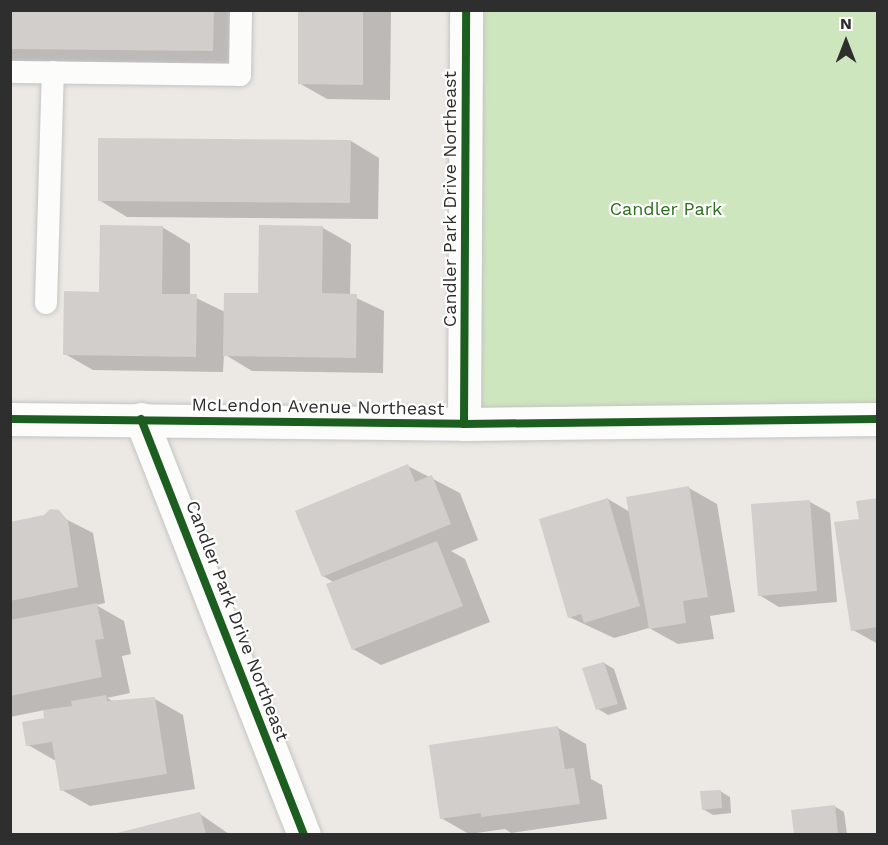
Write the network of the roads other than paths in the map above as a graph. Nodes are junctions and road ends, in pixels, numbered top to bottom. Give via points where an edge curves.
1 (241, 10) edge
2 (466, 10) edge
3 (10, 72) edge
4 (53, 72) junction
5 (46, 303) dead end
6 (10, 418) edge
7 (141, 419) junction
8 (878, 419) edge
9 (464, 424) junction
10 (304, 834) edge

1 - 4 lane via 240,75
2 - 9 street, Candler Park Drive Northeast
3 - 4 lane
4 - 5 lane
6 - 7 street, McLendon Avenue Northeast
7 - 9 street, McLendon Avenue Northeast
7 - 10 street, Candler Park Drive Northeast
8 - 9 street, McLendon Avenue Northeast

